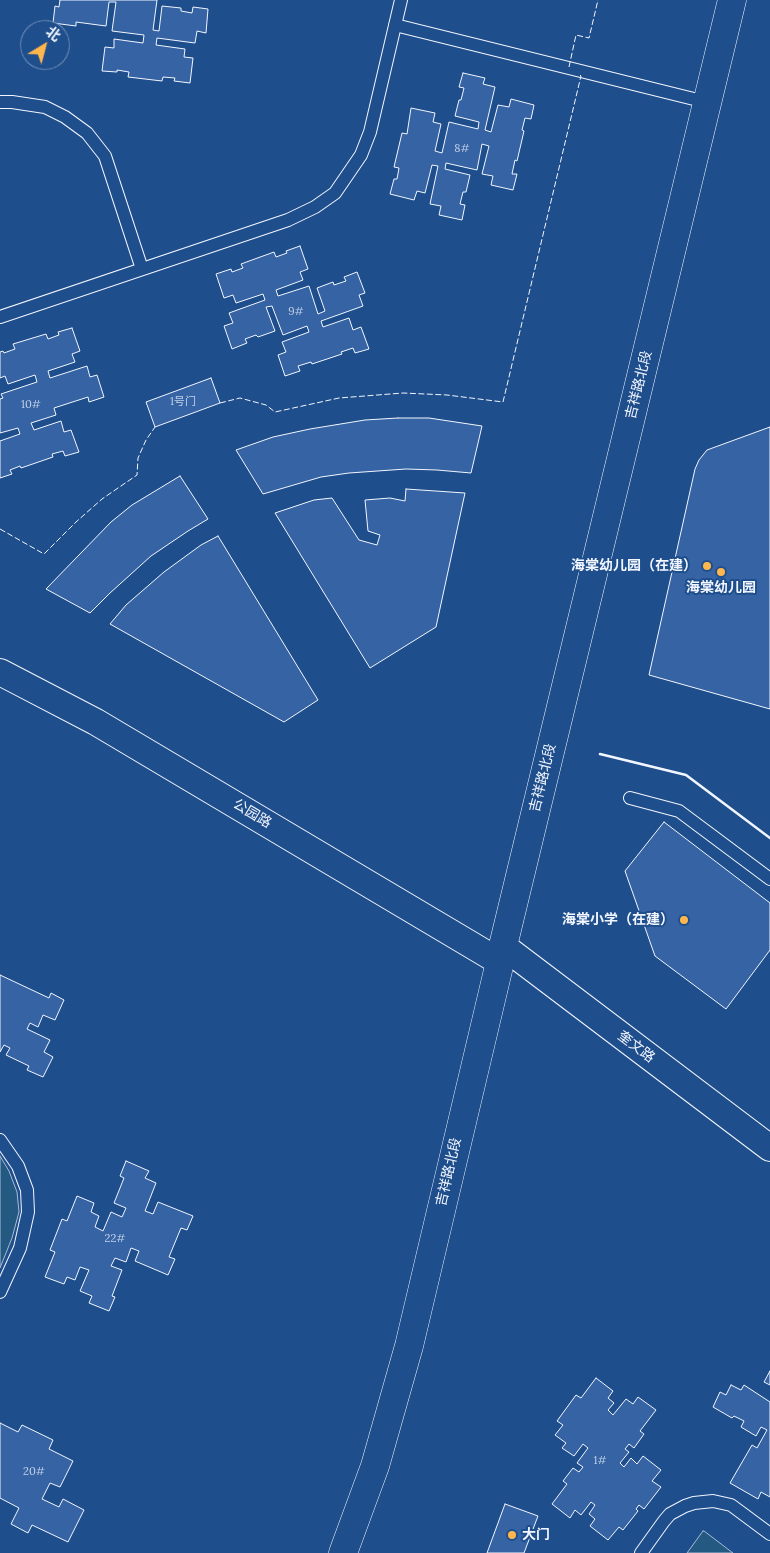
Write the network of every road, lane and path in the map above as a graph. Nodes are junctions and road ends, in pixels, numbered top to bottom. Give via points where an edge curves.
1 (401, 0) edge
2 (732, 0) edge
3 (395, 25) junction
4 (0, 102) edge
5 (706, 102) junction
6 (142, 269) junction
7 (0, 317) edge
8 (0, 672) edge
9 (630, 798) dead end
10 (770, 879) edge
11 (501, 954) junction
12 (0, 1140) edge
13 (770, 1148) edge
14 (0, 1292) edge
15 (770, 1534) edge
16 (343, 1553) edge
17 (641, 1553) edge

1 - 3 lane
2 - 5 street, 吉祥路北段
3 - 5 lane
3 - 6 lane via 370,132 361,155 335,193 288,220
4 - 6 lane via 44,108 65,117 87,133 105,156
5 - 11 street, 吉祥路北段
6 - 7 lane
8 - 11 street, 公园路 via 96,722
9 - 10 lane via 678,811
11 - 13 street, 奎文路
11 - 16 street, 吉祥路北段 via 409,1346 375,1466
12 - 14 lane via 18,1166 26,1190 28,1212 20,1248
15 - 17 lane via 731,1505 713,1501 694,1503 670,1514

